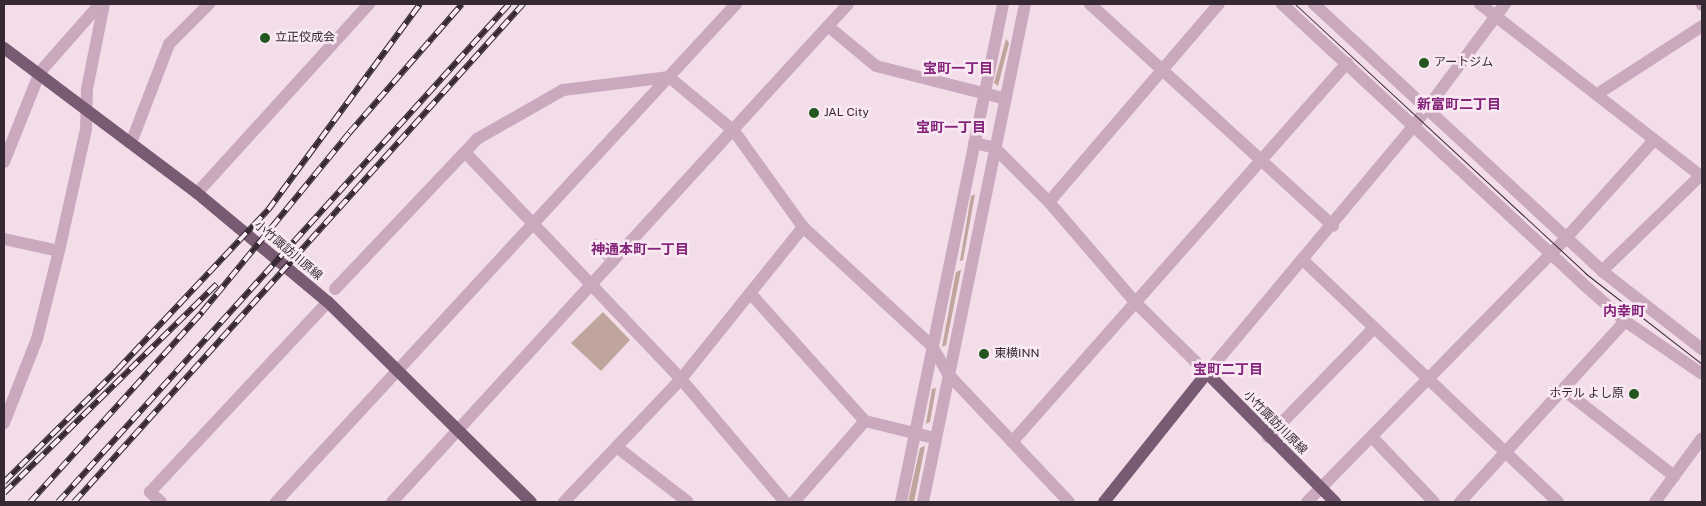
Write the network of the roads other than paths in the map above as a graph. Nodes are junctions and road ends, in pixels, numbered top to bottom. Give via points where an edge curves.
1 (100, 4) edge
2 (104, 4) edge
3 (209, 4) edge
4 (368, 4) edge
5 (736, 4) edge
6 (1003, 4) edge
7 (1024, 4) edge
8 (1090, 4) edge
9 (1220, 4) edge
10 (1282, 4) edge
11 (1314, 4) edge
12 (1480, 4) edge
13 (1505, 4) edge
14 (843, 6) edge
15 (1496, 16) junction
16 (1702, 26) edge
17 (829, 27) junction
18 (4, 48) edge
19 (1347, 62) junction
20 (40, 72) junction
21 (1160, 72) junction
22 (669, 77) junction
23 (1599, 93) junction
24 (984, 94) junction
25 (1006, 99) junction
26 (86, 108) junction
27 (1427, 108) junction
28 (1414, 127) junction
29 (734, 131) junction
30 (1654, 140) junction
31 (131, 142) junction
32 (974, 143) junction
33 (995, 148) junction
34 (465, 152) junction
35 (5, 153) edge
36 (1258, 162) junction
37 (1701, 176) edge
38 (197, 193) junction
39 (1049, 202) junction
40 (534, 224) junction
41 (1333, 226) junction
42 (802, 227) junction
43 (1567, 237) junction
44 (4, 239) edge
45 (596, 245) dead end
46 (59, 251) junction
47 (1551, 254) junction
48 (613, 260) junction
49 (1304, 261) junction
50 (1602, 271) junction
51 (590, 285) junction
52 (335, 289) dead end
53 (750, 293) junction
54 (328, 302) junction
55 (1136, 303) junction
56 (1625, 321) junction
57 (1374, 328) junction
58 (932, 346) junction
59 (1702, 349) edge
60 (400, 370) junction
61 (1207, 373) junction
62 (948, 374) junction
63 (1702, 374) edge
64 (681, 379) junction
65 (1428, 379) junction
66 (1564, 390) junction
67 (865, 421) junction
68 (4, 423) edge
69 (457, 431) junction
70 (915, 433) junction
71 (1268, 436) junction
72 (1372, 437) junction
73 (935, 438) junction
74 (1702, 438) edge
75 (1012, 442) junction
76 (618, 448) junction
77 (1506, 454) junction
78 (1674, 476) junction
79 (1322, 488) junction
80 (161, 502) edge
81 (276, 502) edge
82 (392, 502) edge
83 (531, 502) edge
84 (564, 502) edge
85 (688, 502) edge
86 (785, 502) edge
87 (794, 502) edge
88 (901, 502) edge
89 (923, 502) edge
90 (1068, 502) edge
91 (1104, 502) edge
92 (1308, 502) edge
93 (1335, 502) edge
94 (1434, 502) edge
95 (1460, 502) edge
96 (1558, 502) edge
97 (1655, 502) edge

1 - 20 street
2 - 26 street
3 - 31 street via 170,44
4 - 38 street
5 - 22 street
6 - 24 street
7 - 25 street
8 - 21 street
9 - 21 street
10 - 19 street
11 - 27 street
12 - 15 street
13 - 15 street
14 - 17 street
15 - 23 street
15 - 27 street
16 - 23 street
17 - 24 street via 876,66
17 - 29 street
18 - 20 main road, 小竹諏訪川原線
19 - 28 street
19 - 36 street
20 - 26 main road, 小竹諏訪川原線
20 - 35 street
21 - 36 street
21 - 39 street
22 - 29 street
22 - 34 street via 563,90 477,139
22 - 40 street
23 - 30 street
24 - 25 street
24 - 32 street
25 - 33 street
26 - 31 main road, 小竹諏訪川原線
26 - 46 street via 86,130
27 - 28 street
27 - 43 street
28 - 41 street
28 - 47 street
29 - 42 street
29 - 48 street
30 - 37 street
30 - 43 street
31 - 38 main road, 小竹諏訪川原線
32 - 33 street
32 - 58 street
33 - 39 street
33 - 62 street
34 - 40 street via 524,209
34 - 52 street
36 - 41 street
36 - 55 street
37 - 50 street
38 - 54 main road, 小竹諏訪川原線
39 - 55 street
40 - 51 street
40 - 60 street
41 - 49 street
42 - 53 street
42 - 58 street
43 - 47 street
43 - 50 street
44 - 46 street
45 - 48 street
46 - 68 street via 37,339
47 - 56 street
47 - 65 street
48 - 51 street
49 - 57 street
49 - 61 street
50 - 59 street
51 - 64 street
51 - 69 street
53 - 64 street
53 - 67 street
54 - 60 main road, 小竹諏訪川原線
54 - 80 street via 150,492
55 - 61 street
55 - 75 street
56 - 63 street
56 - 66 street
57 - 65 street
57 - 71 street
58 - 62 street
58 - 70 street
60 - 69 main road, 小竹諏訪川原線
60 - 81 street
61 - 71 main road, 小竹諏訪川原線
61 - 91 main road
62 - 73 street
62 - 75 street
64 - 76 street
64 - 86 street
65 - 72 street
65 - 77 street
66 - 77 street
66 - 78 street
67 - 70 street
67 - 87 street
69 - 82 street
69 - 83 main road, 小竹諏訪川原線
70 - 73 street
70 - 88 street
71 - 79 main road, 小竹諏訪川原線
72 - 79 street
72 - 94 street
73 - 89 street
74 - 78 street
75 - 90 street
76 - 84 street
76 - 85 street
77 - 95 street
77 - 96 street
78 - 97 street
79 - 92 street
79 - 93 main road, 小竹諏訪川原線

